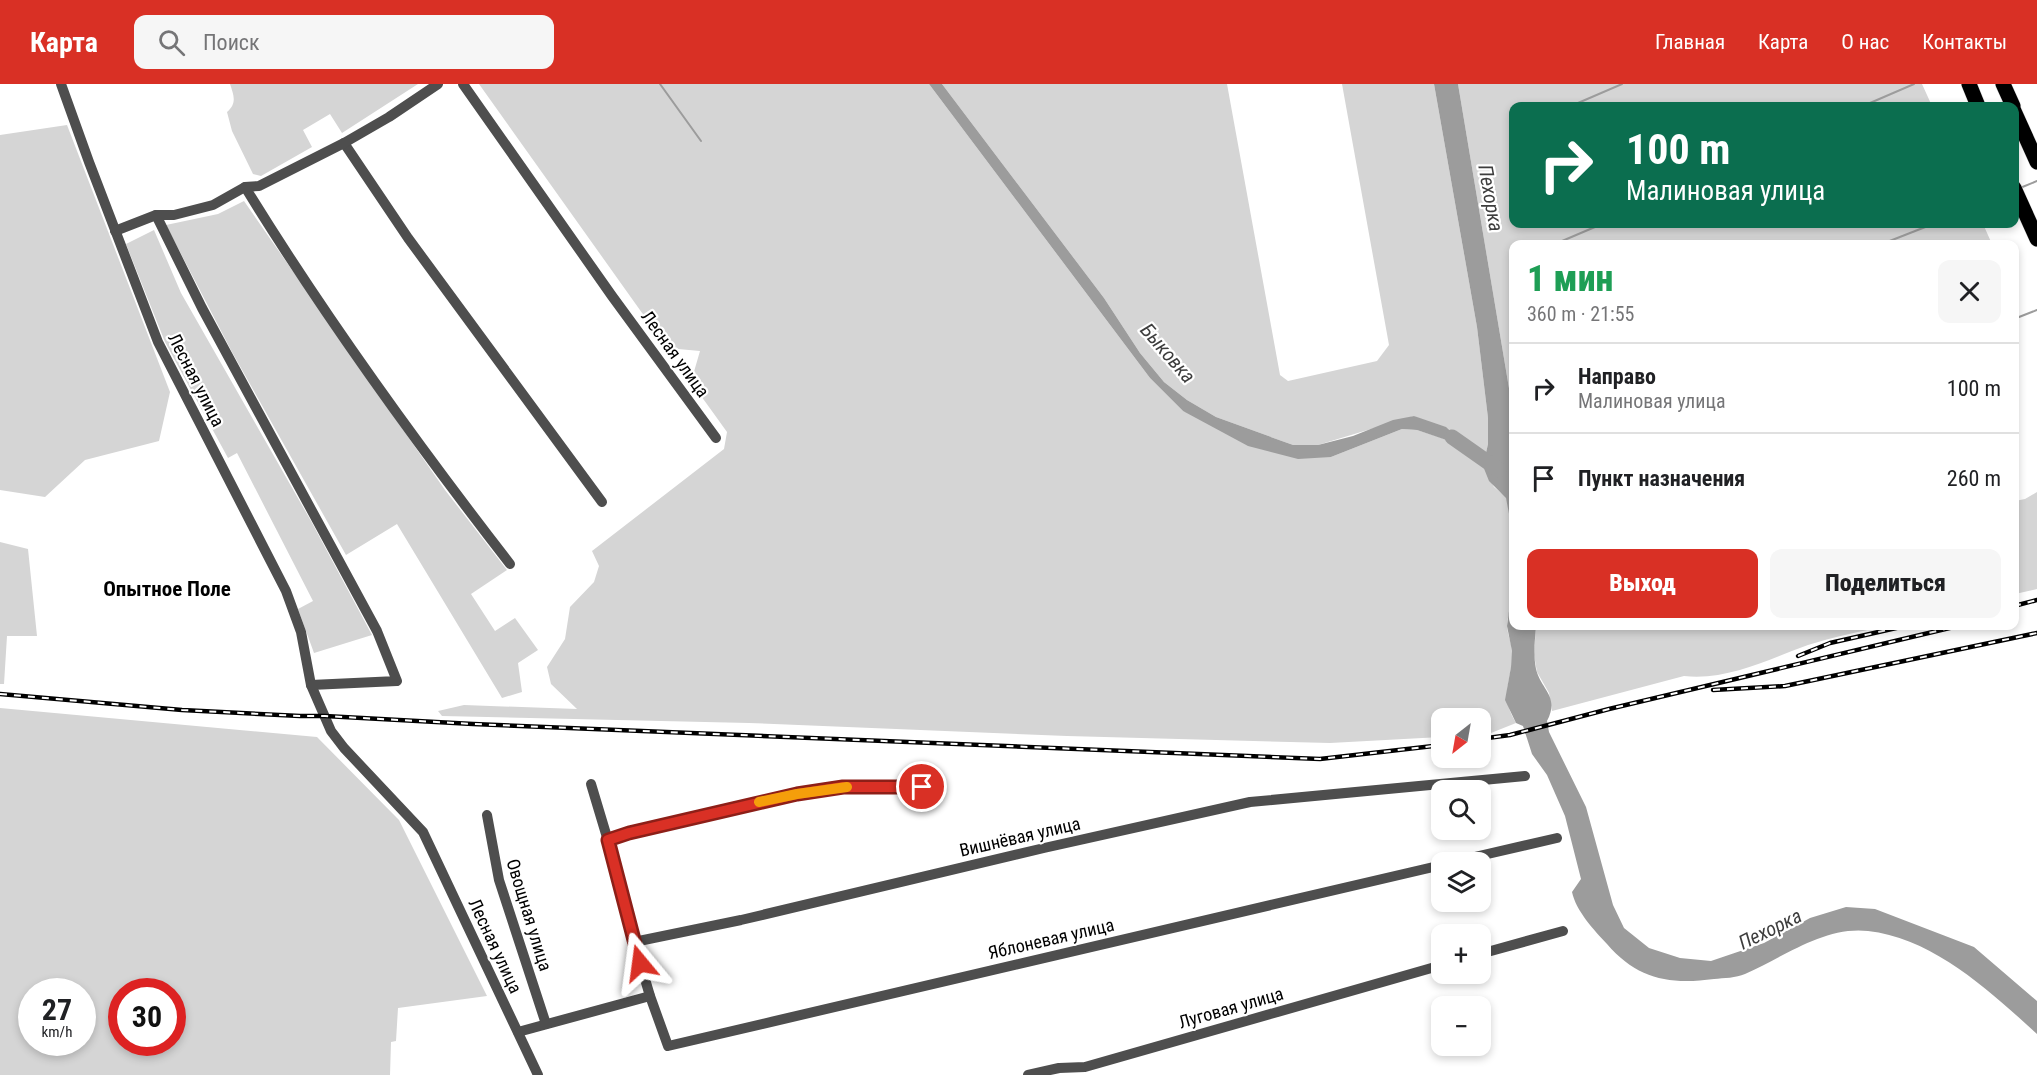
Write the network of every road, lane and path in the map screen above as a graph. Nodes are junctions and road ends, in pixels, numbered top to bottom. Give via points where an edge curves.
1 (61, 84) edge
2 (438, 84) edge
3 (463, 84) edge
4 (1969, 84) edge
5 (2003, 84) edge
6 (1976, 102) edge
7 (2011, 102) edge
8 (2019, 122) edge
9 (345, 143) junction
10 (2037, 162) edge
11 (245, 187) junction
12 (2019, 199) edge
13 (156, 215) junction
14 (114, 231) junction
15 (2037, 239) edge
16 (716, 438) dead end
17 (602, 502) dead end
18 (510, 564) dead end
19 (311, 685) junction
20 (1526, 776) dead end
21 (591, 784) dead end
22 (922, 787) dead end
23 (487, 815) dead end
24 (1557, 838) dead end
25 (608, 840) junction
26 (1491, 853) edge
27 (1431, 868) edge
28 (1563, 931) dead end
29 (634, 942) junction
30 (1491, 951) edge
31 (1431, 968) edge
32 (650, 996) junction
33 (546, 1024) junction
34 (518, 1032) junction
35 (1086, 1071) edge
36 (538, 1075) edge
37 (1028, 1075) edge

1 - 14 street, Лесная улица
2 - 9 street
3 - 16 street, Лесная улица
4 - 6 highway
5 - 7 highway
8 - 10 highway
9 - 11 street via 259,186
9 - 17 street via 408,238
11 - 13 street via 213,205 174,215
11 - 18 street via 440,474
12 - 15 highway
13 - 14 street
13 - 19 street via 202,308 377,631 397,681
14 - 19 street, Лесная улица via 158,342 286,591 301,632
19 - 34 street, Лесная улица via 331,731 423,832
20 - 29 street, Вишнёвая улица via 1250,802
21 - 25 street
22 - 25 street via 843,787 797,794
23 - 33 street, Овощная улица via 499,879
24 - 26 street
25 - 29 street
27 - 32 street, Яблоневая улица via 668,1046
28 - 30 street
29 - 32 street
31 - 35 street, Луговая улица
32 - 33 street
33 - 34 street
34 - 36 street, Лесная улица
35 - 37 street, Луговая улица via 1059,1068

